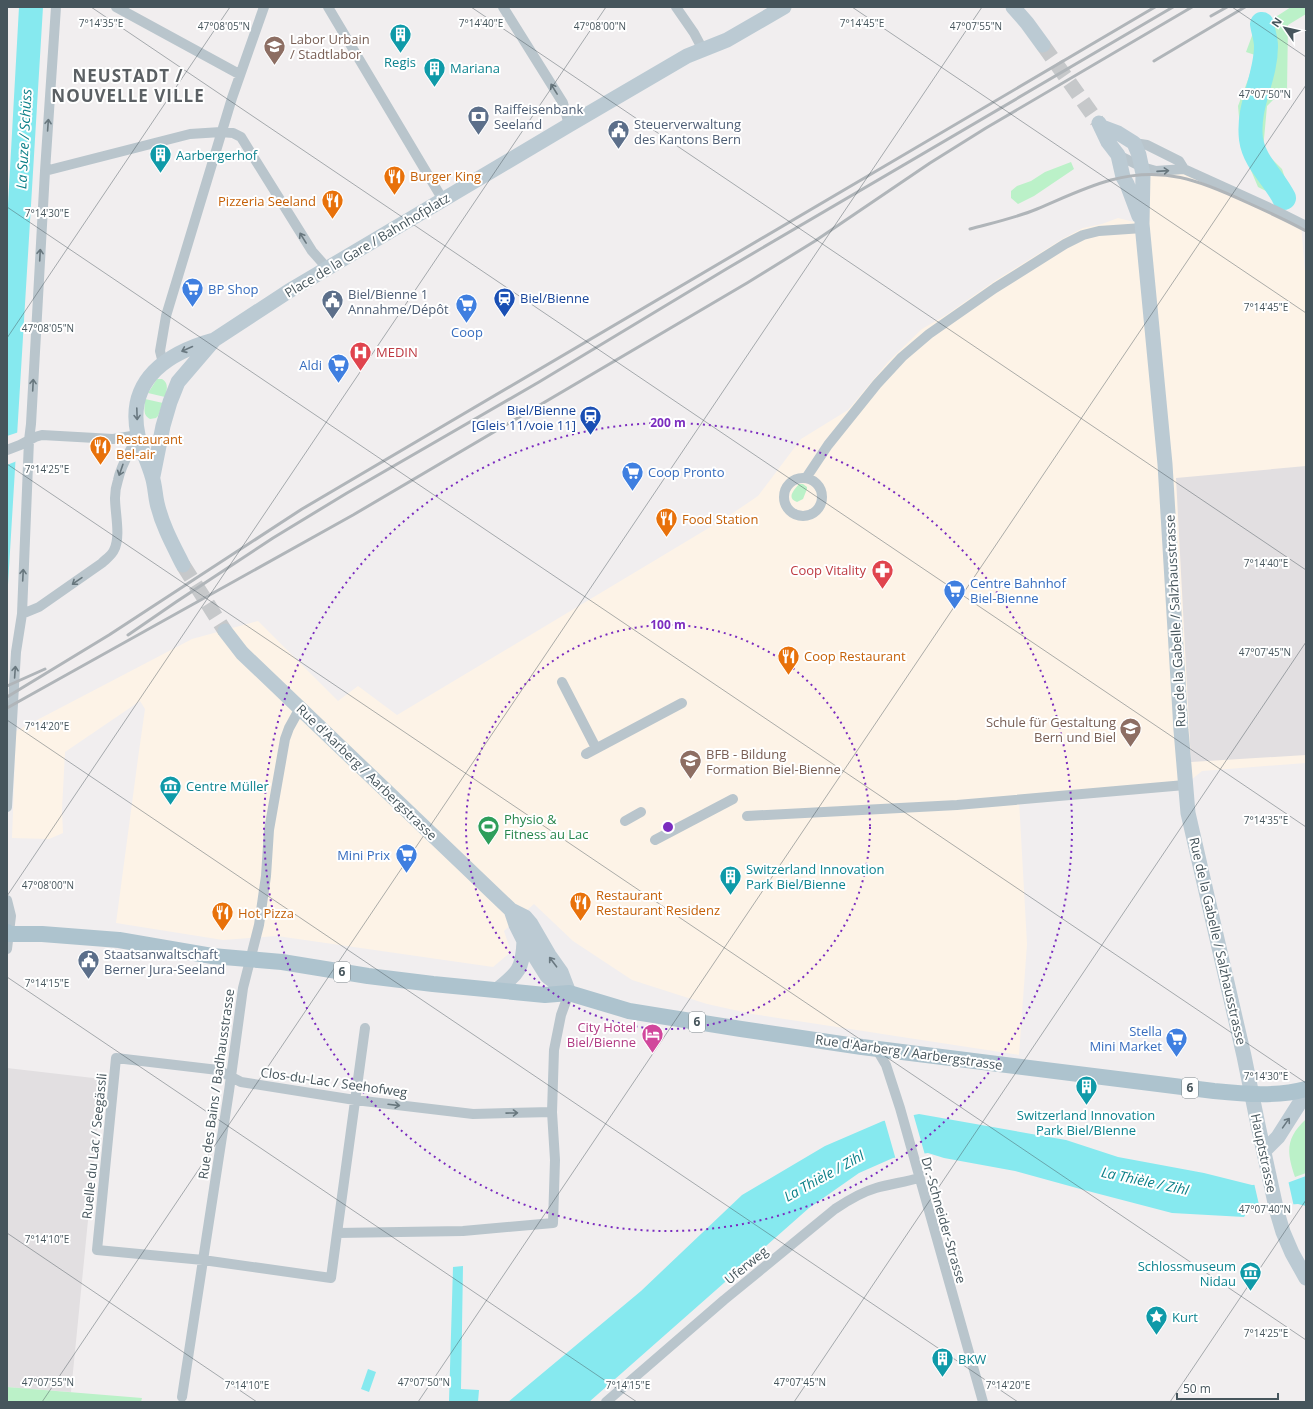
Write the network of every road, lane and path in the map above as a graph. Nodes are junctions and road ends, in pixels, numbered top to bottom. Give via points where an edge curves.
1 (56, 7) edge
2 (116, 7) edge
3 (264, 7) edge
4 (328, 7) edge
5 (503, 7) edge
6 (676, 7) edge
7 (784, 7) edge
8 (1013, 7) edge
9 (1043, 45) tunnel mouth
10 (703, 50) junction
11 (239, 74) junction
12 (569, 125) junction
13 (221, 132) junction
14 (1134, 143) junction
15 (1118, 156) junction
16 (1142, 167) junction
17 (1184, 169) junction
18 (45, 171) junction
19 (443, 200) junction
20 (1303, 225) edge
21 (1142, 226) junction
22 (327, 268) junction
23 (214, 340) junction
24 (163, 363) junction
25 (178, 382) junction
26 (163, 426) junction
27 (138, 435) junction
28 (25, 443) junction
29 (7, 450) edge
30 (153, 476) junction
31 (806, 478) dead end
32 (183, 565) tunnel mouth
33 (22, 614) junction
34 (225, 632) tunnel mouth
35 (562, 682) dead end
36 (682, 703) dead end
37 (300, 708) junction
38 (596, 748) junction
39 (586, 754) dead end
40 (8, 781) edge
41 (1185, 785) junction
42 (733, 799) dead end
43 (7, 807) edge
44 (641, 812) dead end
45 (747, 816) dead end
46 (625, 821) dead end
47 (655, 840) dead end
48 (7, 900) edge
49 (511, 910) junction
50 (7, 938) edge
51 (524, 941) junction
52 (250, 959) junction
53 (497, 990) junction
54 (569, 993) junction
55 (365, 1028) dead end
56 (876, 1048) junction
57 (116, 1058) joint
58 (231, 1077) junction
59 (1306, 1089) edge
60 (1306, 1093) edge
61 (1252, 1094) junction
62 (355, 1100) junction
63 (552, 1112) junction
64 (1264, 1151) junction
65 (918, 1174) junction
66 (337, 1233) junction
67 (203, 1260) junction
68 (1306, 1278) edge
69 (182, 1397) dead end
70 (606, 1402) edge
71 (982, 1402) edge

18 -> 1 street
2 - 11 street
3 - 11 street
4 - 19 street
12 -> 5 street via 563,103
6 - 10 street
7 - 10 street, Place de la Gare / Bahnhofplatz
8 - 9 street
10 - 12 street, Place de la Gare / Bahnhofplatz via 687,56
11 - 13 street
12 - 19 street, Place de la Gare / Bahnhofplatz
13 - 18 street via 190,134
22 -> 13 street via 312,252 241,137
13 - 24 street via 166,316 160,351
14 - 15 street via 1099,124
14 - 16 street, Rue de la Gabelle / Salzhausstrasse
14 - 17 street via 1147,145 1179,161
15 - 16 street
15 - 21 street via 1123,177
16 -> 17 street via 1156,171
16 - 21 street, Rue de la Gabelle / Salzhausstrasse
17 - 20 street
28 -> 18 street via 31,424
19 - 22 street, Place de la Gare / Bahnhofplatz
21 - 31 street via 1099,231 1071,241 929,334 902,357 877,384 828,445
21 - 41 street, Rue de la Gabelle / Salzhausstrasse via 1165,464
22 - 23 street, Place de la Gare / Bahnhofplatz
23 -> 24 street via 184,350
23 - 25 street, Place de la Gare / Bahnhofplatz
24 - 25 street
24 -> 27 street via 148,377 138,398
25 - 26 street, Place de la Gare / Bahnhofplatz
26 - 27 street
26 - 30 street, Place de la Gare / Bahnhofplatz
27 - 28 street via 113,438 42,435 35,436
27 - 30 street
27 -> 33 street via 118,479 115,497 117,535 114,550 109,558 39,608
28 - 29 street
33 -> 28 street
30 - 32 street via 162,520
40 -> 33 street via 16,652
34 - 37 street, Rue d'Aarberg / Aarbergstrasse via 242,653
35 - 38 street
36 - 38 street
37 - 49 street, Rue d'Aarberg / Aarbergstrasse
37 - 52 street, Rue des Bains / Badhausstrasse via 285,739 270,821 259,925
38 - 39 street
40 - 43 street
41 - 45 street via 956,805
41 - 61 street, Rue de la Gabelle / Salzhausstrasse via 1188,812
42 - 47 street
44 - 46 street
48 - 50 street via 11,916
49 - 51 street, Rue d'Aarberg / Aarbergstrasse
54 -> 49 street, Rue d'Aarberg / Aarbergstrasse via 561,972 531,924 525,917
50 - 52 main road, 6 via 42,934 104,939 212,956
51 - 53 street via 520,967
51 - 54 street, Rue d'Aarberg / Aarbergstrasse via 546,976
52 - 53 main road, 6 via 368,976
52 - 58 street, Rue des Bains / Badhausstrasse via 243,988
53 - 54 main road, 6 via 545,995
54 - 56 main road, Rue d'Aarberg / Aarbergstrasse / 6 via 630,1010
54 - 63 street via 561,1015 554,1050
55 - 62 street
56 - 61 main road, Rue d'Aarberg / Aarbergstrasse / 6
56 - 65 street, Dr.-Schneider-Strasse via 886,1064
57 - 58 street, Clos-du-Lac / Seehofweg via 218,1070
57 - 67 street, Ruelle du Lac / Seegässli via 97,1250
58 - 62 street, Clos-du-Lac / Seehofweg via 241,1082
58 - 67 street, Rue des Bains / Badhausstrasse
59 - 61 main road, 6
64 -> 60 street via 1278,1137
61 - 64 street, Hauptstrasse
62 -> 63 street, Clos-du-Lac / Seehofweg via 473,1114
62 - 66 street
63 - 66 street via 555,1160 553,1223 463,1230
64 - 68 street, Hauptstrasse via 1283,1232
65 - 70 street, Uferweg via 901,1183 876,1188 835,1209
65 - 71 street, Dr.-Schneider-Strasse
66 - 67 street via 331,1278
67 - 69 street, Rue des Bains / Badhausstrasse

